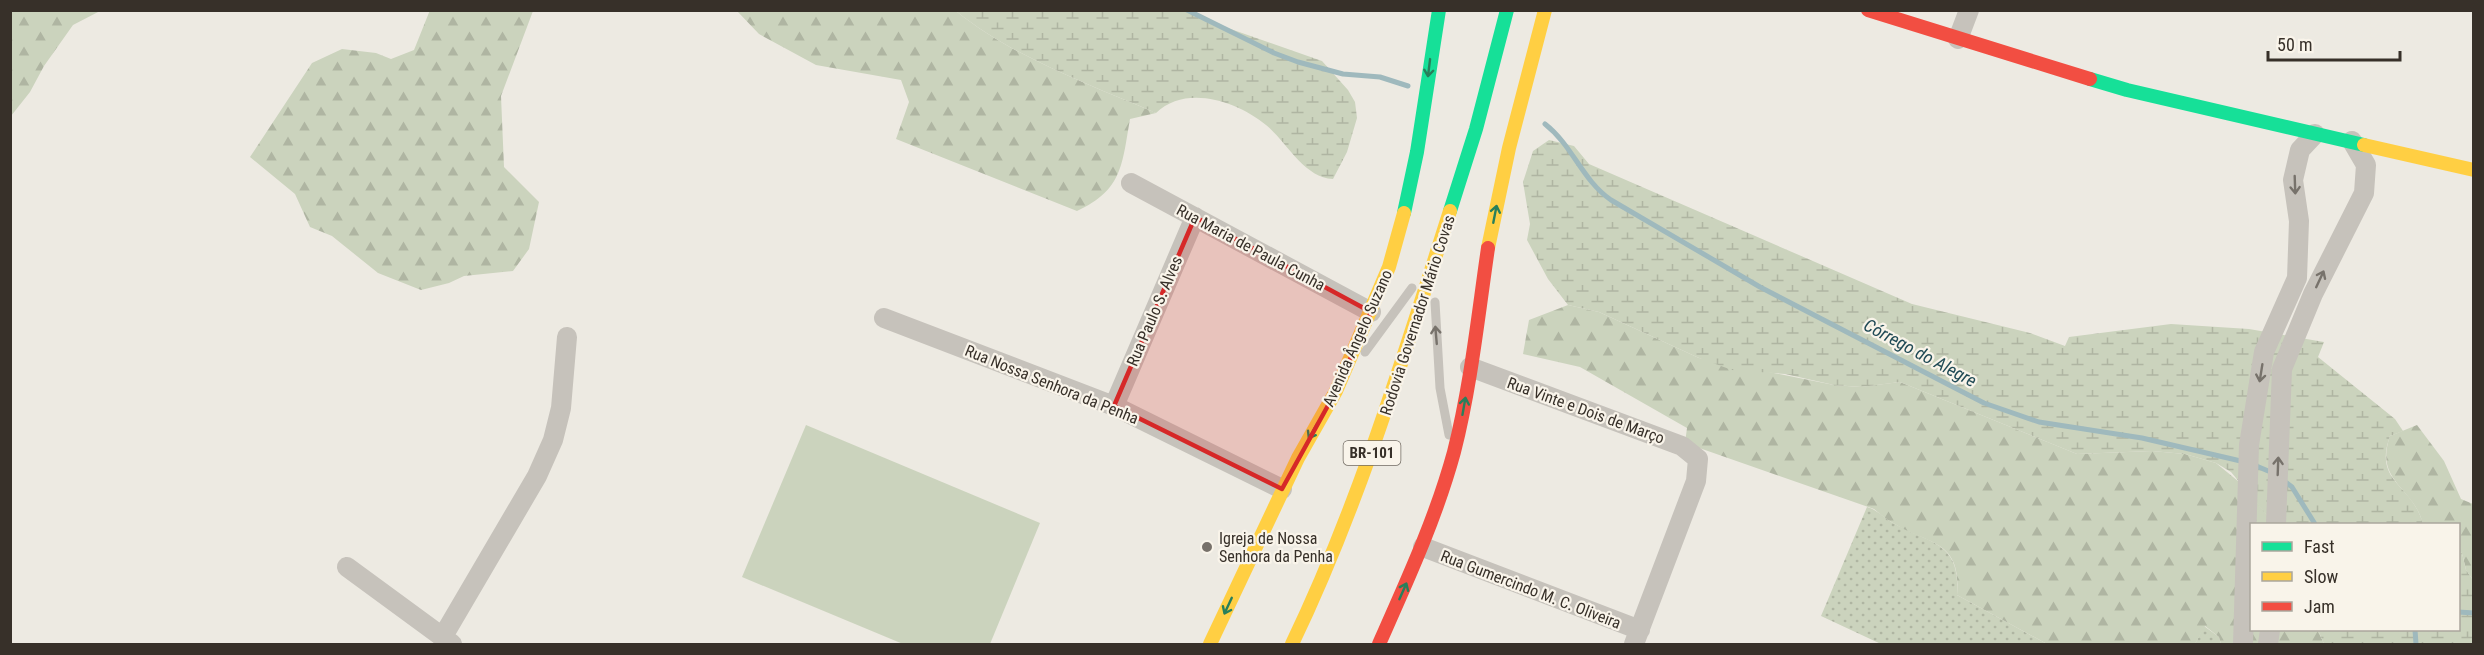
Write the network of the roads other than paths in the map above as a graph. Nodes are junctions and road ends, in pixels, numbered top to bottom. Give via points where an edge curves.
1 (1438, 10) edge
2 (1545, 10) edge
3 (1868, 10) edge
4 (1969, 10) edge
5 (1507, 11) edge
6 (1958, 39) junction
7 (2315, 134) junction
8 (2352, 141) junction
9 (2474, 170) edge
10 (1131, 183) dead end
11 (1195, 217) junction
12 (1437, 255) junction
13 (1371, 312) junction
14 (884, 318) dead end
15 (567, 337) dead end
16 (1470, 367) junction
17 (1336, 391) junction
18 (1114, 406) junction
19 (1453, 455) junction
20 (1282, 489) junction
21 (2276, 523) edge
22 (1423, 547) junction
23 (347, 567) dead end
24 (1637, 637) edge
25 (447, 641) edge
26 (1210, 645) edge
27 (1292, 645) edge
28 (1379, 645) edge
29 (2243, 645) edge

1 -> 13 main road, Avenida Ângelo Suzano via 1418,152 1402,225
16 -> 2 main road via 1510,135
3 - 6 main road
4 - 6 street
5 - 12 main road, Rodovia Governador Mário Covas / BR-101
6 - 7 main road via 2127,90
7 - 8 main road
7 -> 29 street via 2300,150 2293,180 2298,221 2297,278 2264,351 2249,445
8 - 9 main road
21 -> 8 street via 2282,369 2313,294 2364,193 2366,165
10 - 11 street, Rua Maria de Paula Cunha
11 - 13 street, Rua Maria de Paula Cunha
11 - 18 street, Rua Paulo S. Alves
12 - 17 lane
19 -> 12 lane via 1440,388 1434,322
12 - 27 main road, Rodovia Governador Mário Covas / BR-101 via 1374,449 1325,575
13 - 17 main road, Avenida Ângelo Suzano
14 - 18 street, Rua Nossa Senhora da Penha
15 - 25 street via 561,408 553,440
19 -> 16 main road
16 - 24 street, Rua Vinte e Dois de Março via 1682,446 1698,459 1696,481
17 -> 20 main road, Avenida Ângelo Suzano
18 - 20 street, Rua Nossa Senhora da Penha
19 - 22 main road
20 -> 26 main road, Avenida Ângelo Suzano
22 - 24 street, Rua Gumercindo M. C. Oliveira
28 -> 22 main road
23 - 25 street

